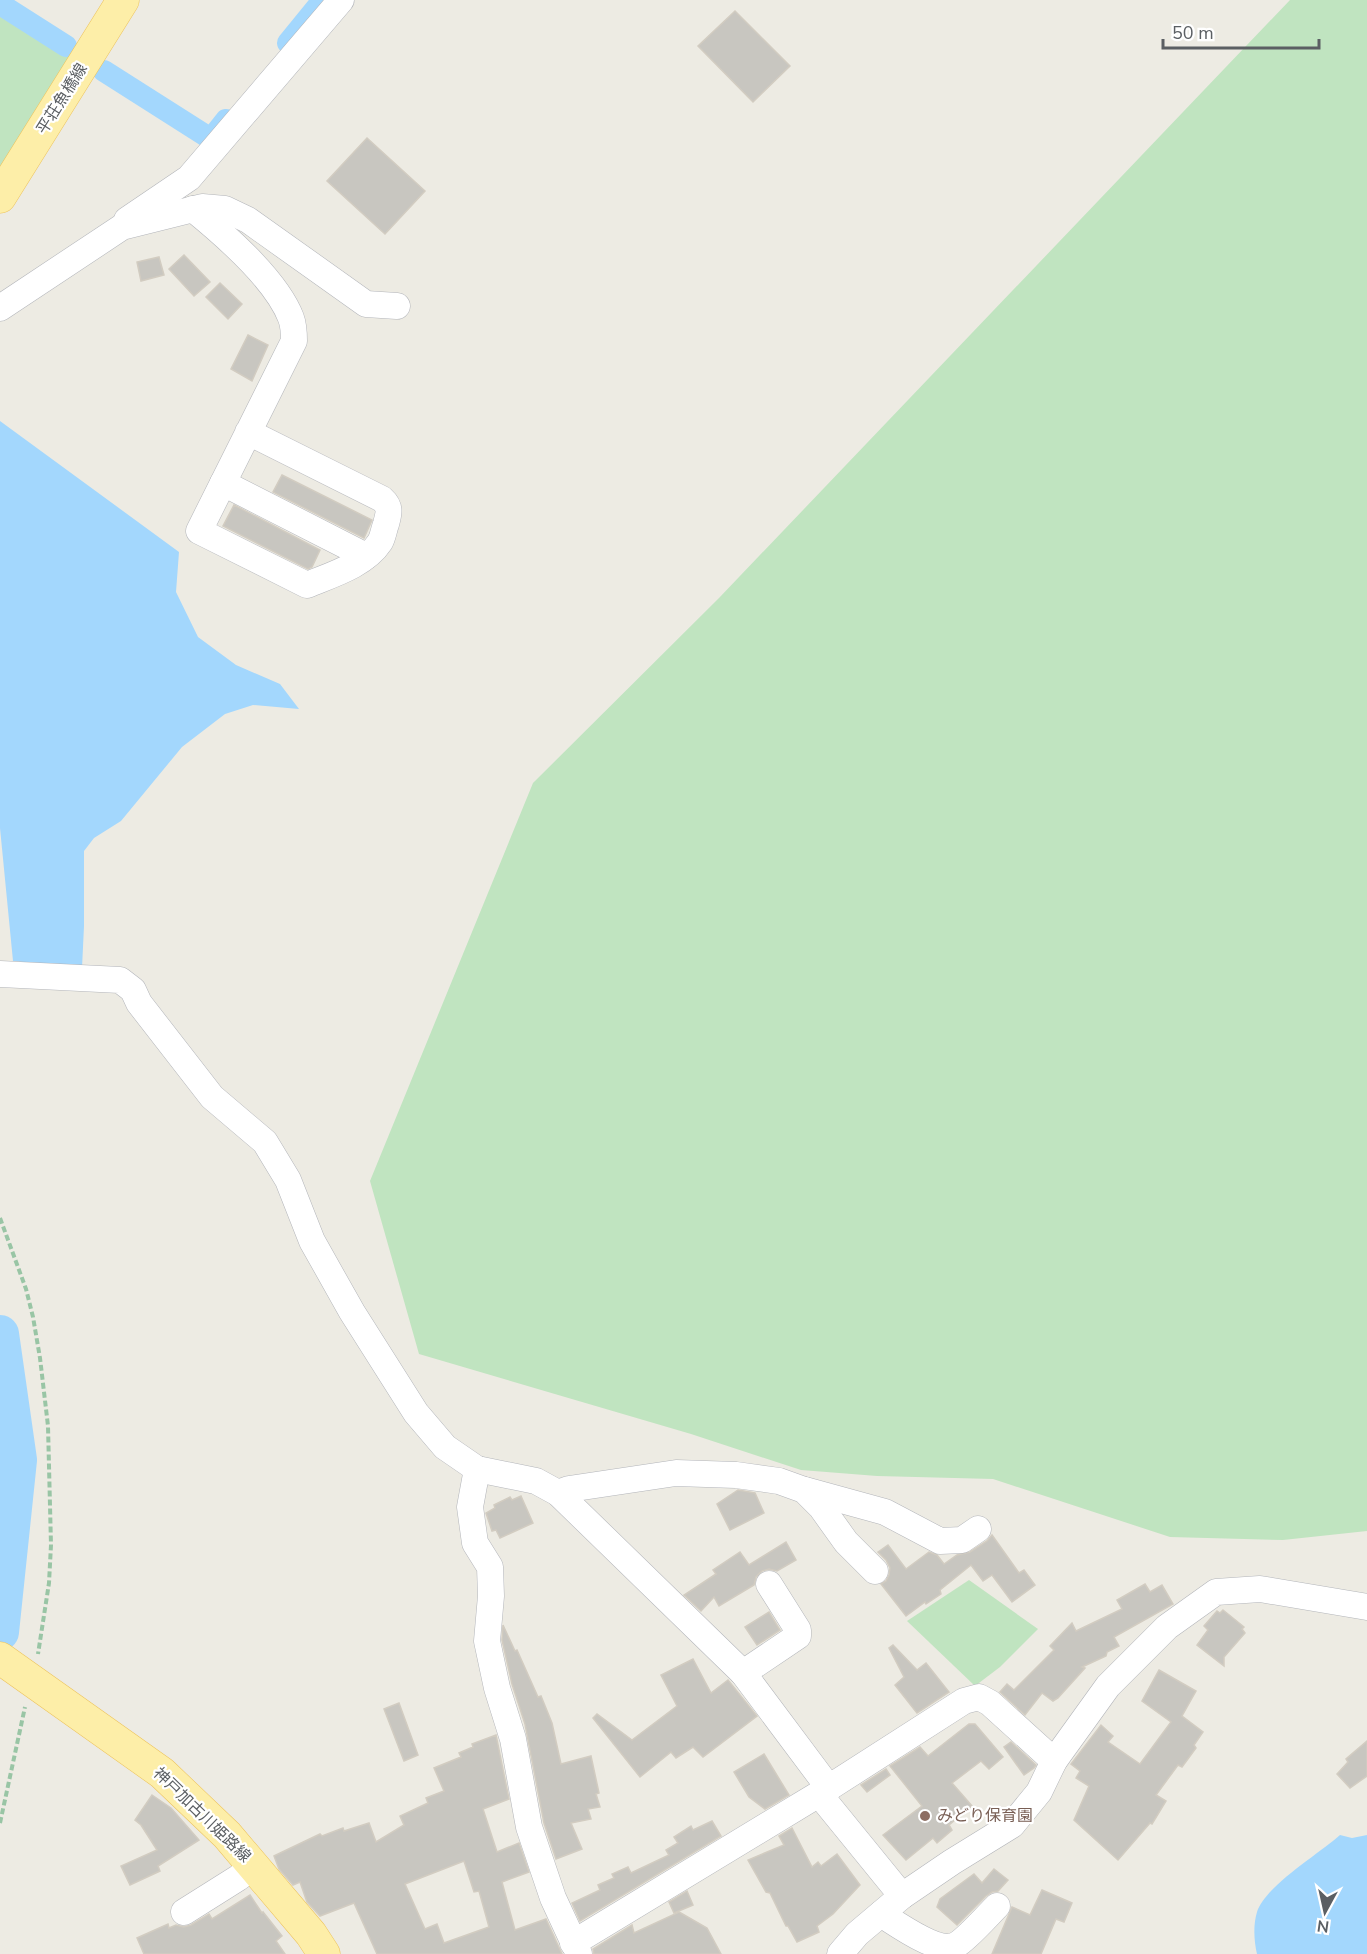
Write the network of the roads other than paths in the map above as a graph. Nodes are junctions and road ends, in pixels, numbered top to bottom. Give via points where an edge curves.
1 (123, 0) edge
2 (341, 0) edge
3 (0, 197) edge
4 (193, 209) junction
5 (122, 228) junction
6 (398, 306) dead end
7 (0, 308) edge
8 (248, 432) junction
9 (223, 483) junction
10 (366, 556) junction
11 (0, 974) edge
12 (477, 1469) junction
13 (804, 1490) junction
14 (558, 1493) junction
15 (978, 1529) dead end
16 (875, 1571) dead end
17 (769, 1584) dead end
18 (1367, 1607) edge
19 (0, 1658) edge
20 (742, 1673) junction
21 (1054, 1761) junction
22 (824, 1791) junction
23 (254, 1866) junction
24 (902, 1896) junction
25 (997, 1906) dead end
26 (184, 1912) dead end
27 (880, 1914) junction
28 (576, 1948) edge
29 (324, 1954) edge
30 (840, 1954) edge

1 - 3 main road, 平荘魚橋線
2 - 5 street via 189,178 129,217
4 - 5 street
4 - 6 street via 225,209 248,220 366,304
4 - 8 street via 256,267 282,299 294,326 294,341
5 - 7 street
8 - 9 street
8 - 10 street via 387,504 390,510 380,541
9 - 10 street
9 - 10 street via 200,531 307,585
11 - 12 street via 120,980 133,990 212,1097 265,1142 288,1180 312,1241 416,1413 445,1447
12 - 14 street via 536,1481
12 - 28 street via 470,1508 475,1543 490,1567 487,1641 513,1739 529,1827 553,1898
13 - 14 street via 779,1481 736,1475 676,1473
13 - 15 street via 885,1512 940,1541 962,1540
13 - 16 street
14 - 20 street
17 - 20 street via 798,1636
18 - 21 street via 1260,1589 1216,1592 1167,1627 1107,1686
19 - 23 main road, 神戸加古川姫路線 via 162,1773
20 - 22 street
21 - 22 street via 979,1697 964,1701
21 - 24 street via 1040,1792 1012,1825
22 - 24 street
22 - 28 street
23 - 26 street
23 - 29 main road, 神戸加古川姫路線
24 - 27 street
25 - 27 street via 957,1945 946,1948 922,1940
27 - 30 street

